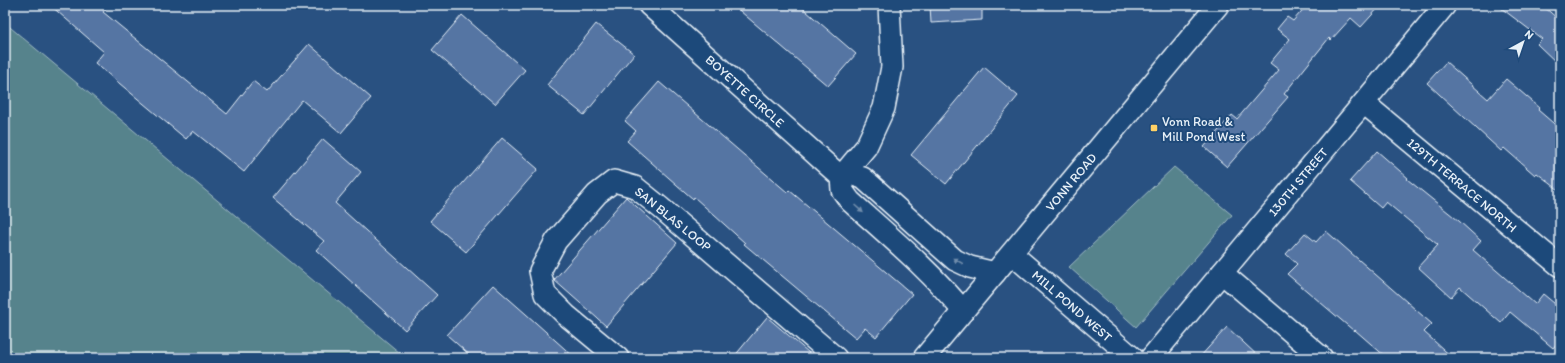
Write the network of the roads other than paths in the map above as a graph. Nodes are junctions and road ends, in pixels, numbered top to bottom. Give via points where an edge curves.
1 (649, 5) edge
2 (889, 5) edge
3 (1218, 5) edge
4 (1445, 5) edge
5 (1364, 103) junction
6 (841, 177) junction
7 (1012, 254) junction
8 (1560, 266) edge
9 (1222, 273) junction
10 (995, 274) junction
11 (963, 312) junction
12 (618, 358) edge
13 (836, 358) edge
14 (924, 358) edge
15 (1133, 358) edge
16 (1151, 358) edge
17 (1322, 358) edge

1 - 6 street, BOYETTE CIRCLE
2 - 6 street via 892,67 884,108 866,147
3 - 7 street, VONN ROAD
4 - 5 street, 130TH STREET
5 - 8 street, 129TH TERRACE NORTH
5 - 9 street, 130TH STREET
10 -> 6 street via 955,260 863,178 853,175
6 -> 11 street via 842,190 850,201 932,275
7 - 10 street, VONN ROAD
7 - 15 street, MILL POND WEST
9 - 16 street, 130TH STREET
9 - 17 street
10 - 11 street, VONN ROAD
11 - 14 street, VONN ROAD
12 - 13 street, SAN BLAS LOOP via 544,294 540,271 556,241 597,194 614,181 635,187

